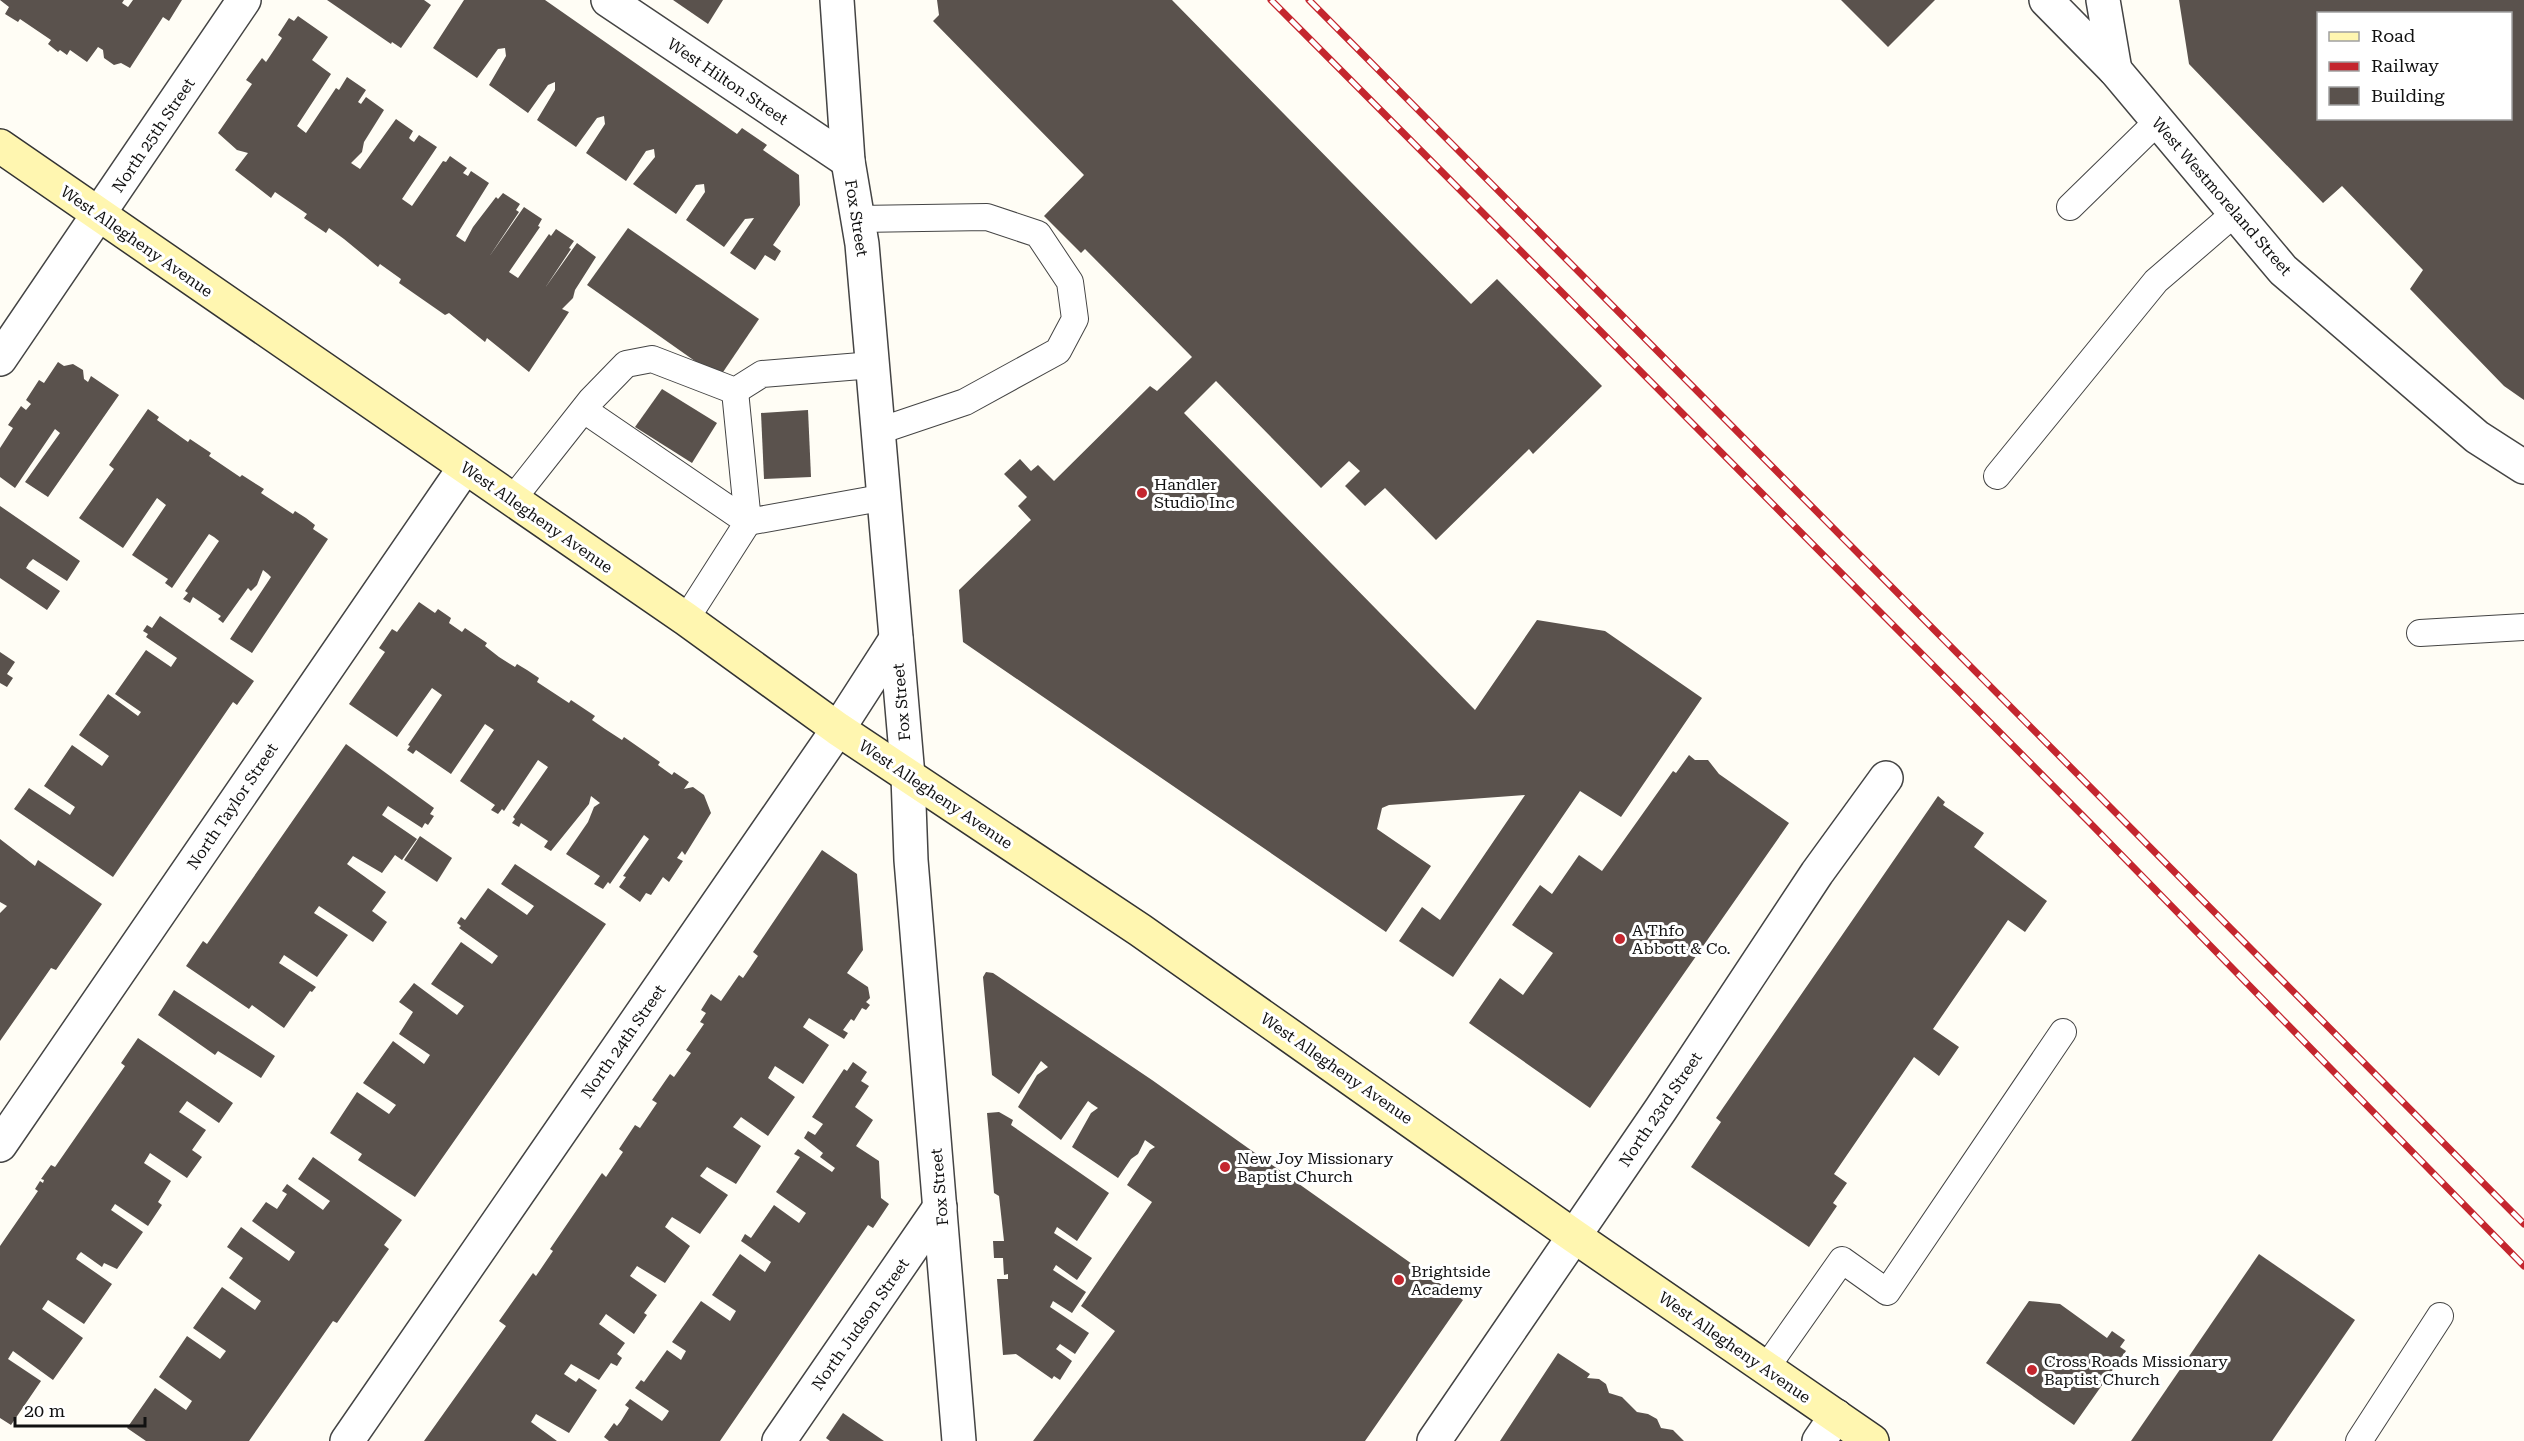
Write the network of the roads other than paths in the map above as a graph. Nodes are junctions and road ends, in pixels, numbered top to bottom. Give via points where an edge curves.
1 (244, 0) edge
2 (608, 0) edge
3 (837, 0) edge
4 (2046, 0) edge
5 (2103, 0) edge
6 (2115, 70) junction
7 (2158, 121) junction
8 (0, 147) edge
9 (848, 161) junction
10 (2070, 207) dead end
11 (2235, 213) junction
12 (100, 215) junction
13 (858, 219) junction
14 (5, 341) edge
15 (873, 365) junction
16 (735, 391) junction
17 (584, 410) junction
18 (879, 430) junction
19 (465, 467) junction
20 (2524, 467) edge
21 (1996, 476) dead end
22 (886, 497) junction
23 (512, 500) junction
24 (748, 522) junction
25 (686, 619) junction
26 (2524, 627) edge
27 (2420, 633) dead end
28 (896, 639) junction
29 (838, 729) junction
30 (908, 776) junction
31 (1886, 778) dead end
32 (2063, 1032) dead end
33 (0, 1145) edge
34 (940, 1207) junction
35 (1574, 1236) junction
36 (2440, 1316) dead end
37 (1766, 1368) junction
38 (1827, 1429) edge
39 (347, 1441) edge
40 (779, 1441) edge
41 (959, 1441) edge
42 (1434, 1441) edge
43 (1872, 1441) edge
44 (2359, 1441) edge

1 - 12 street, North 25th Street
2 - 9 street, West Hilton Street
3 - 9 street, Fox Street
4 - 6 street, West Westmoreland Street
5 - 6 street
6 - 7 street, West Westmoreland Street
7 - 10 lane
7 - 11 street, West Westmoreland Street
8 - 12 main road, West Allegheny Avenue
9 - 13 street, Fox Street
11 - 20 street, West Westmoreland Street via 2283,270 2477,437
11 - 21 lane via 2156,281
12 - 14 street, North 25th Street
12 - 19 main road, West Allegheny Avenue
13 - 15 street, Fox Street
13 - 18 lane via 987,217 1038,234 1070,282 1075,319 1058,351 965,402
15 - 16 lane via 762,374
15 - 18 street, Fox Street
16 - 17 lane via 652,359 627,364
16 - 24 lane
17 - 23 lane
17 - 24 lane
18 - 22 street, Fox Street
19 - 23 main road, West Allegheny Avenue
19 - 33 street, North Taylor Street
22 - 24 lane
22 - 28 street, Fox Street
23 - 25 main road, West Allegheny Avenue
24 - 25 lane
25 - 29 main road, West Allegheny Avenue
26 - 27 lane
28 - 29 street, North 24th Street
28 - 30 street, Fox Street
29 - 30 main road, West Allegheny Avenue
29 - 39 street, North 24th Street
30 - 34 street, Fox Street via 911,860
30 - 35 main road, West Allegheny Avenue via 1140,930
31 - 35 street, North 23rd Street via 1816,873
32 - 37 lane via 1887,1292 1842,1260
34 - 40 street, North Judson Street
34 - 41 street, Fox Street
35 - 37 main road, West Allegheny Avenue
35 - 42 street, North 23rd Street
36 - 44 lane
37 - 38 main road, West Allegheny Avenue
38 - 43 main road, West Allegheny Avenue

